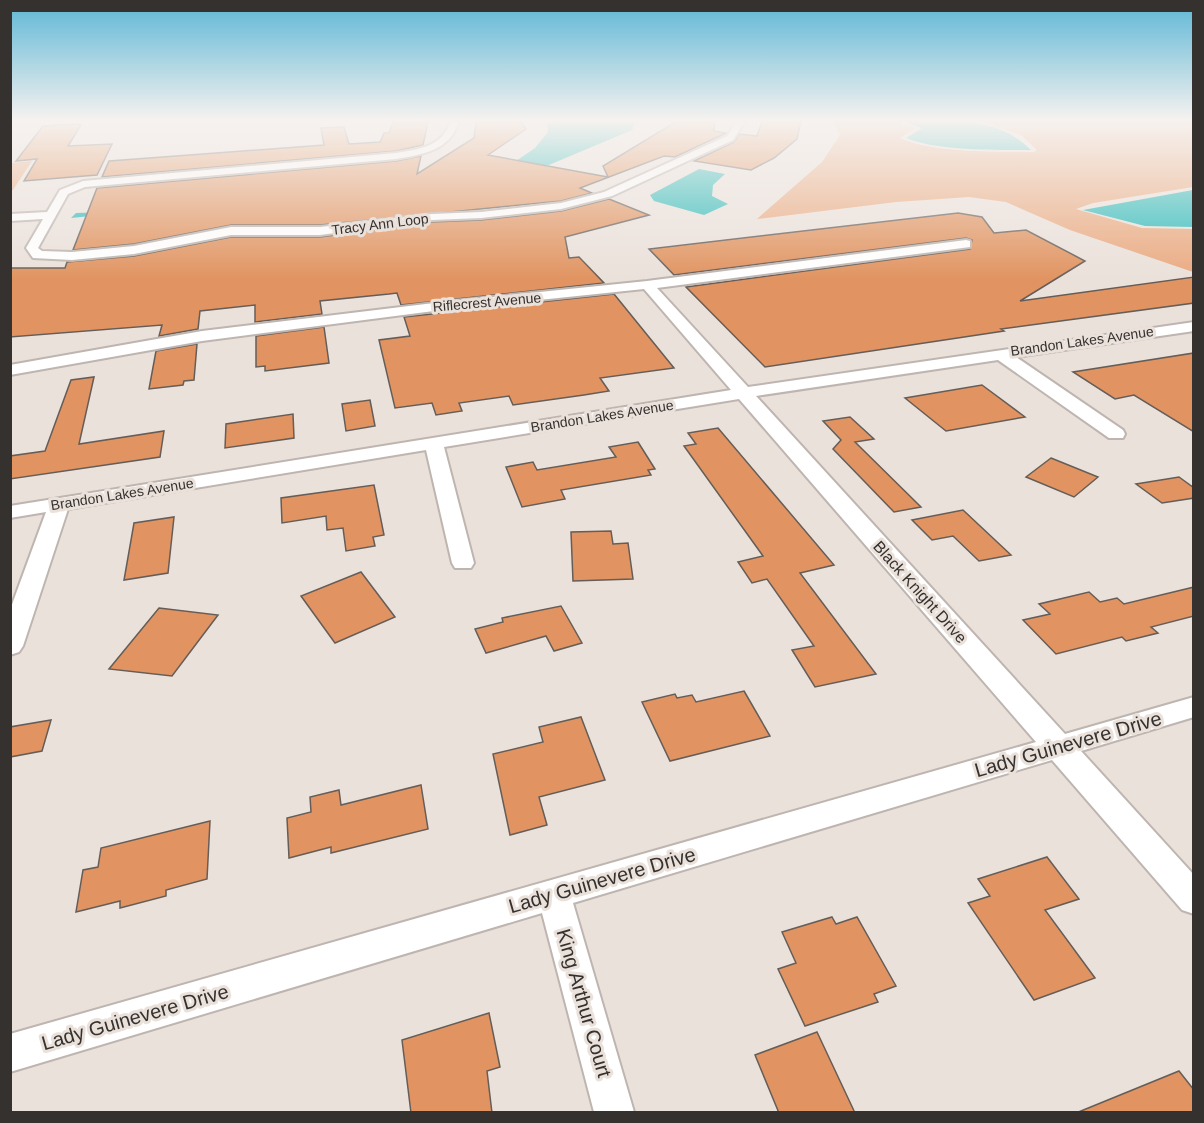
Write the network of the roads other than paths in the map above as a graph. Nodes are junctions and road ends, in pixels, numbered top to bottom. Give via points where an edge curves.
1 (201, 173) edge
2 (653, 173) edge
3 (10, 218) edge
4 (49, 218) junction
5 (10, 224) edge
6 (966, 244) dead end
7 (647, 285) junction
8 (1194, 326) edge
9 (999, 353) junction
10 (10, 370) edge
11 (744, 393) junction
12 (1116, 434) dead end
13 (434, 444) junction
14 (59, 504) junction
15 (10, 512) edge
16 (463, 563) dead end
17 (10, 646) edge
18 (1194, 707) edge
19 (1058, 747) junction
20 (554, 894) junction
21 (1194, 899) edge
22 (10, 1053) edge
23 (614, 1113) edge

1 - 4 street, Tracy Ann Loop via 83,184 63,192
2 - 4 street, Tracy Ann Loop via 608,194 561,206 320,231 231,231 134,250 38,255 32,249
3 - 4 street
4 - 5 street
6 - 7 street, Riflecrest Avenue
7 - 10 street, Riflecrest Avenue via 202,336
7 - 11 street, Black Knight Drive
8 - 9 street, Brandon Lakes Avenue
9 - 11 street, Brandon Lakes Avenue
9 - 12 street
11 - 13 street, Brandon Lakes Avenue
11 - 19 street, Black Knight Drive
13 - 14 street, Brandon Lakes Avenue
13 - 16 street
14 - 15 street, Brandon Lakes Avenue
14 - 17 street
18 - 19 street, Lady Guinevere Drive
19 - 20 street, Lady Guinevere Drive
19 - 21 street, Black Knight Drive
20 - 22 street, Lady Guinevere Drive
20 - 23 street, King Arthur Court

